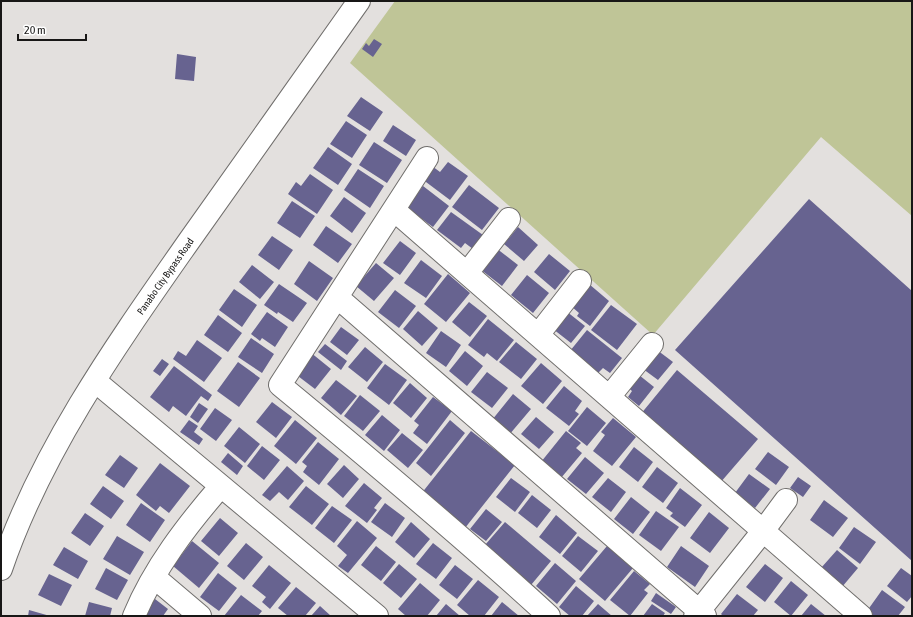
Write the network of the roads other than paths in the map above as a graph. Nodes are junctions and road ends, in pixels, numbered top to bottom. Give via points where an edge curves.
1 (359, 1) edge
2 (428, 158) dead end
3 (394, 210) junction
4 (509, 220) dead end
5 (466, 273) junction
6 (580, 281) dead end
7 (337, 297) junction
8 (538, 335) junction
9 (652, 344) dead end
10 (94, 381) junction
11 (609, 397) junction
12 (221, 486) junction
13 (786, 500) dead end
14 (763, 531) junction
15 (1, 569) edge
16 (154, 577) junction
17 (699, 614) edge
18 (134, 616) edge
19 (200, 616) edge
20 (377, 616) edge
21 (548, 616) edge
22 (861, 616) edge

1 - 10 street, Panabo City Bypass Road
2 - 3 street
3 - 5 street
3 - 7 street
4 - 5 street
5 - 8 street
6 - 8 street
7 - 17 street
7 - 21 street via 280,385 457,534
8 - 11 street
9 - 11 street
10 - 12 street
10 - 15 street, Panabo City Bypass Road via 46,464 10,542
11 - 14 street
12 - 16 street via 196,515
12 - 20 street
13 - 14 street
14 - 17 street
14 - 22 street
16 - 18 street
16 - 19 street

